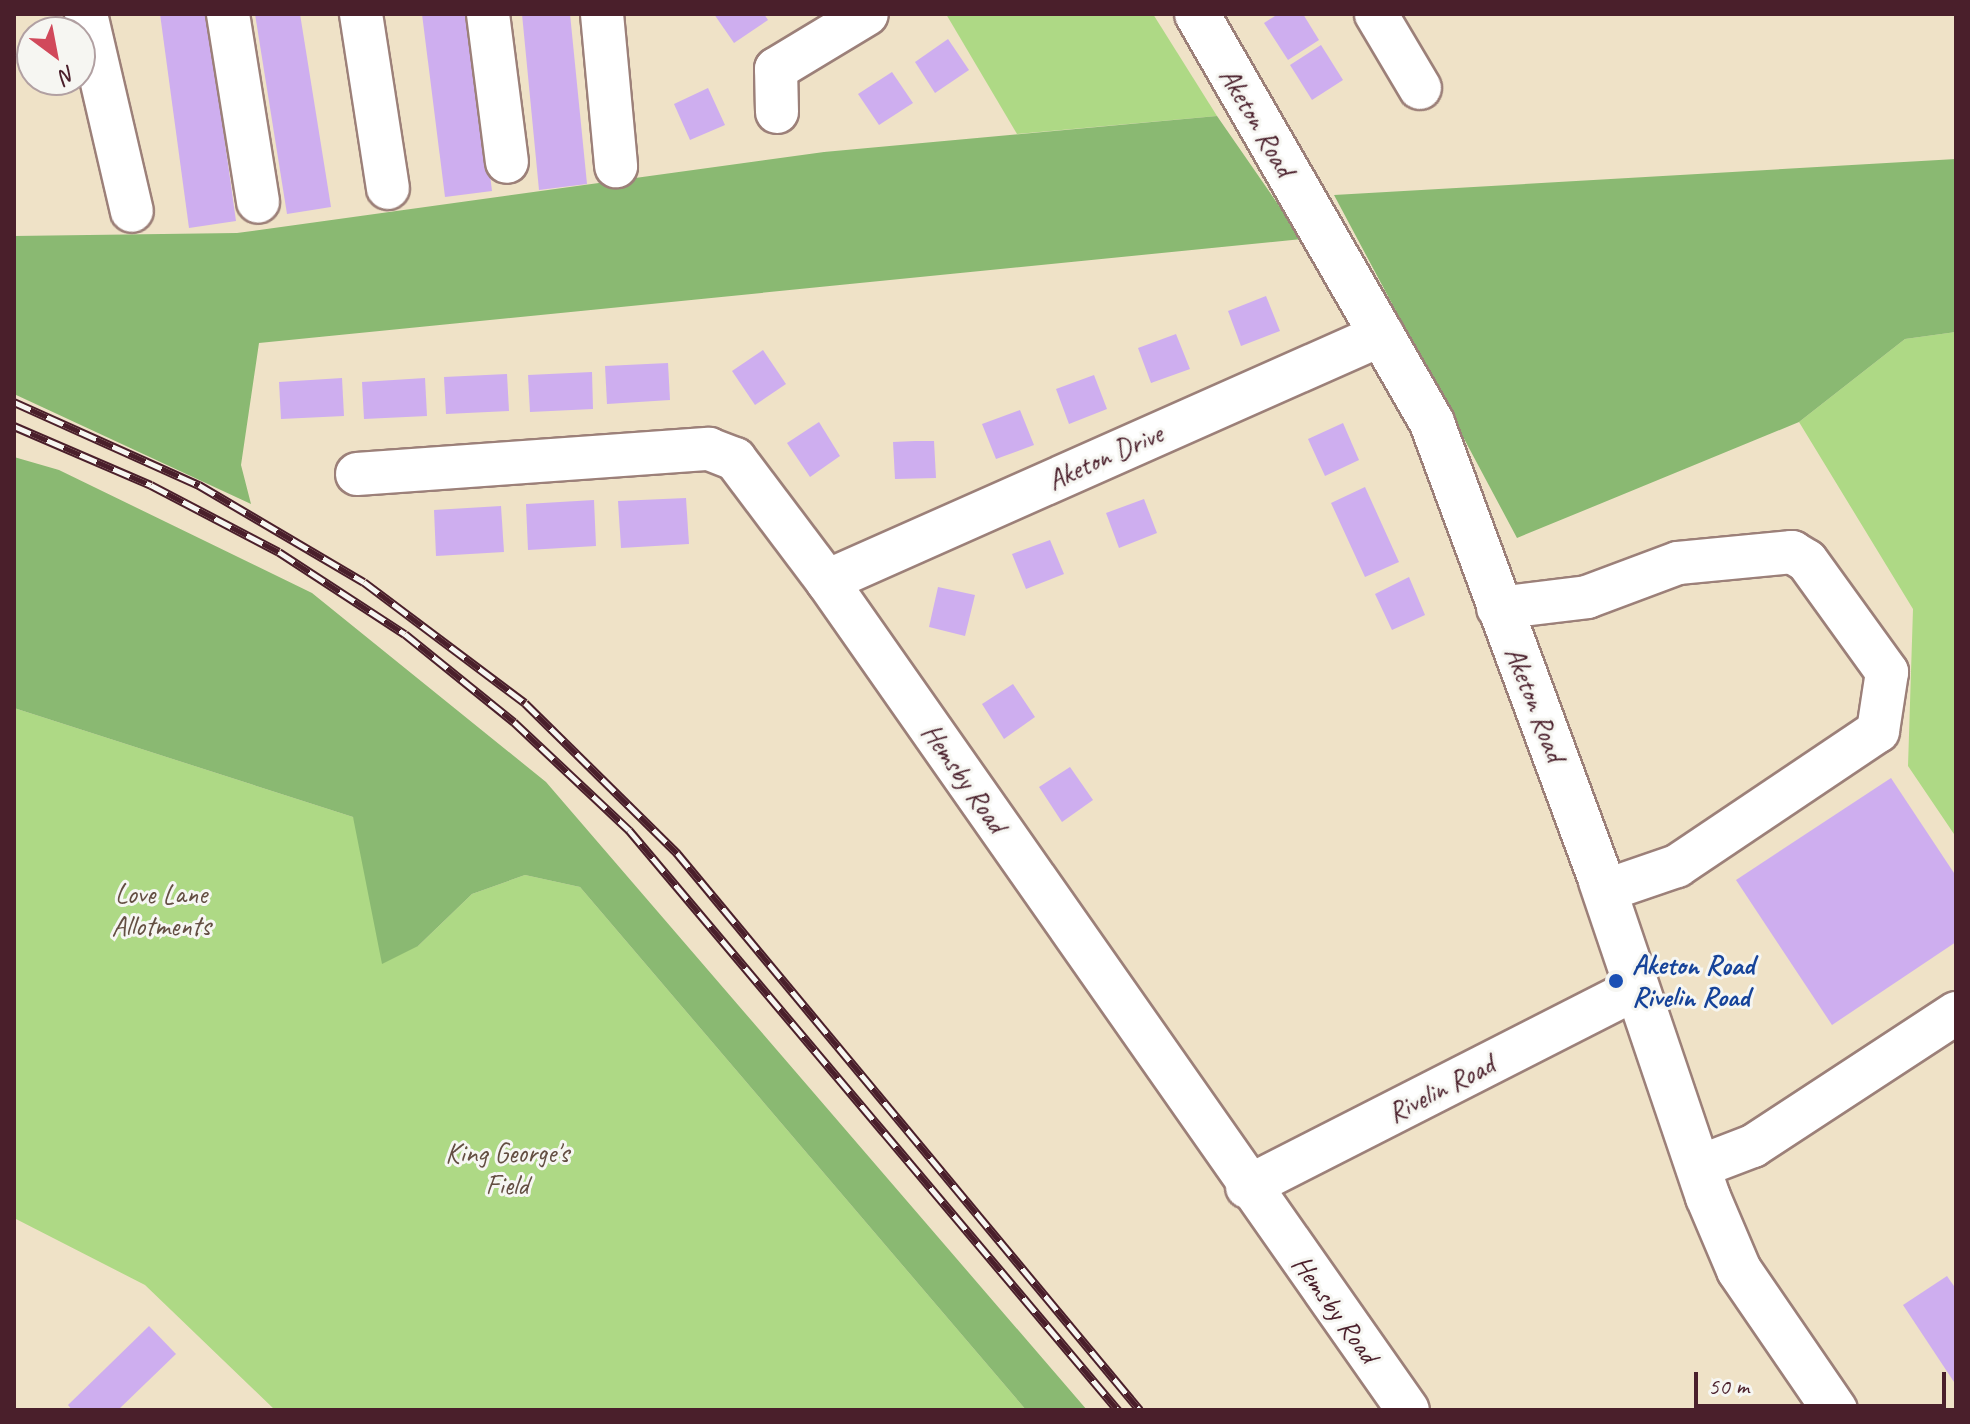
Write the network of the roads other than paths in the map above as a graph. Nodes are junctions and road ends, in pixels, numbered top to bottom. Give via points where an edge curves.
1 (86, 14) edge
2 (228, 14) edge
3 (361, 14) edge
4 (488, 14) edge
5 (602, 14) edge
6 (867, 14) edge
7 (1197, 14) edge
8 (1376, 14) edge
9 (1420, 88) dead end
10 (777, 112) dead end
11 (507, 162) dead end
12 (616, 166) dead end
13 (388, 188) dead end
14 (258, 202) dead end
15 (132, 211) dead end
16 (1383, 334) junction
17 (357, 474) dead end
18 (827, 581) junction
19 (1498, 608) junction
20 (1604, 891) junction
21 (1635, 989) junction
22 (1956, 1013) edge
23 (1698, 1167) junction
24 (1247, 1187) junction
25 (1408, 1410) edge
26 (1835, 1410) edge

1 - 15 street
2 - 14 street
3 - 13 street
4 - 11 street
5 - 12 street
6 - 10 street via 776,69
7 - 16 main road, Aketon Road
8 - 9 street
16 - 18 street, Aketon Drive
16 - 19 main road, Aketon Road via 1432,423
17 - 18 street, Hemsby Road via 709,449 735,459
18 - 24 street, Hemsby Road
19 - 20 main road, Aketon Road
19 - 20 street via 1587,597 1678,563 1792,552 1811,567 1887,672 1878,731 1677,866
20 - 21 main road, Aketon Road
21 - 23 main road, Aketon Road
21 - 24 street, Rivelin Road
22 - 23 street via 1753,1146
23 - 26 main road, Aketon Road via 1739,1270
24 - 25 street, Hemsby Road

